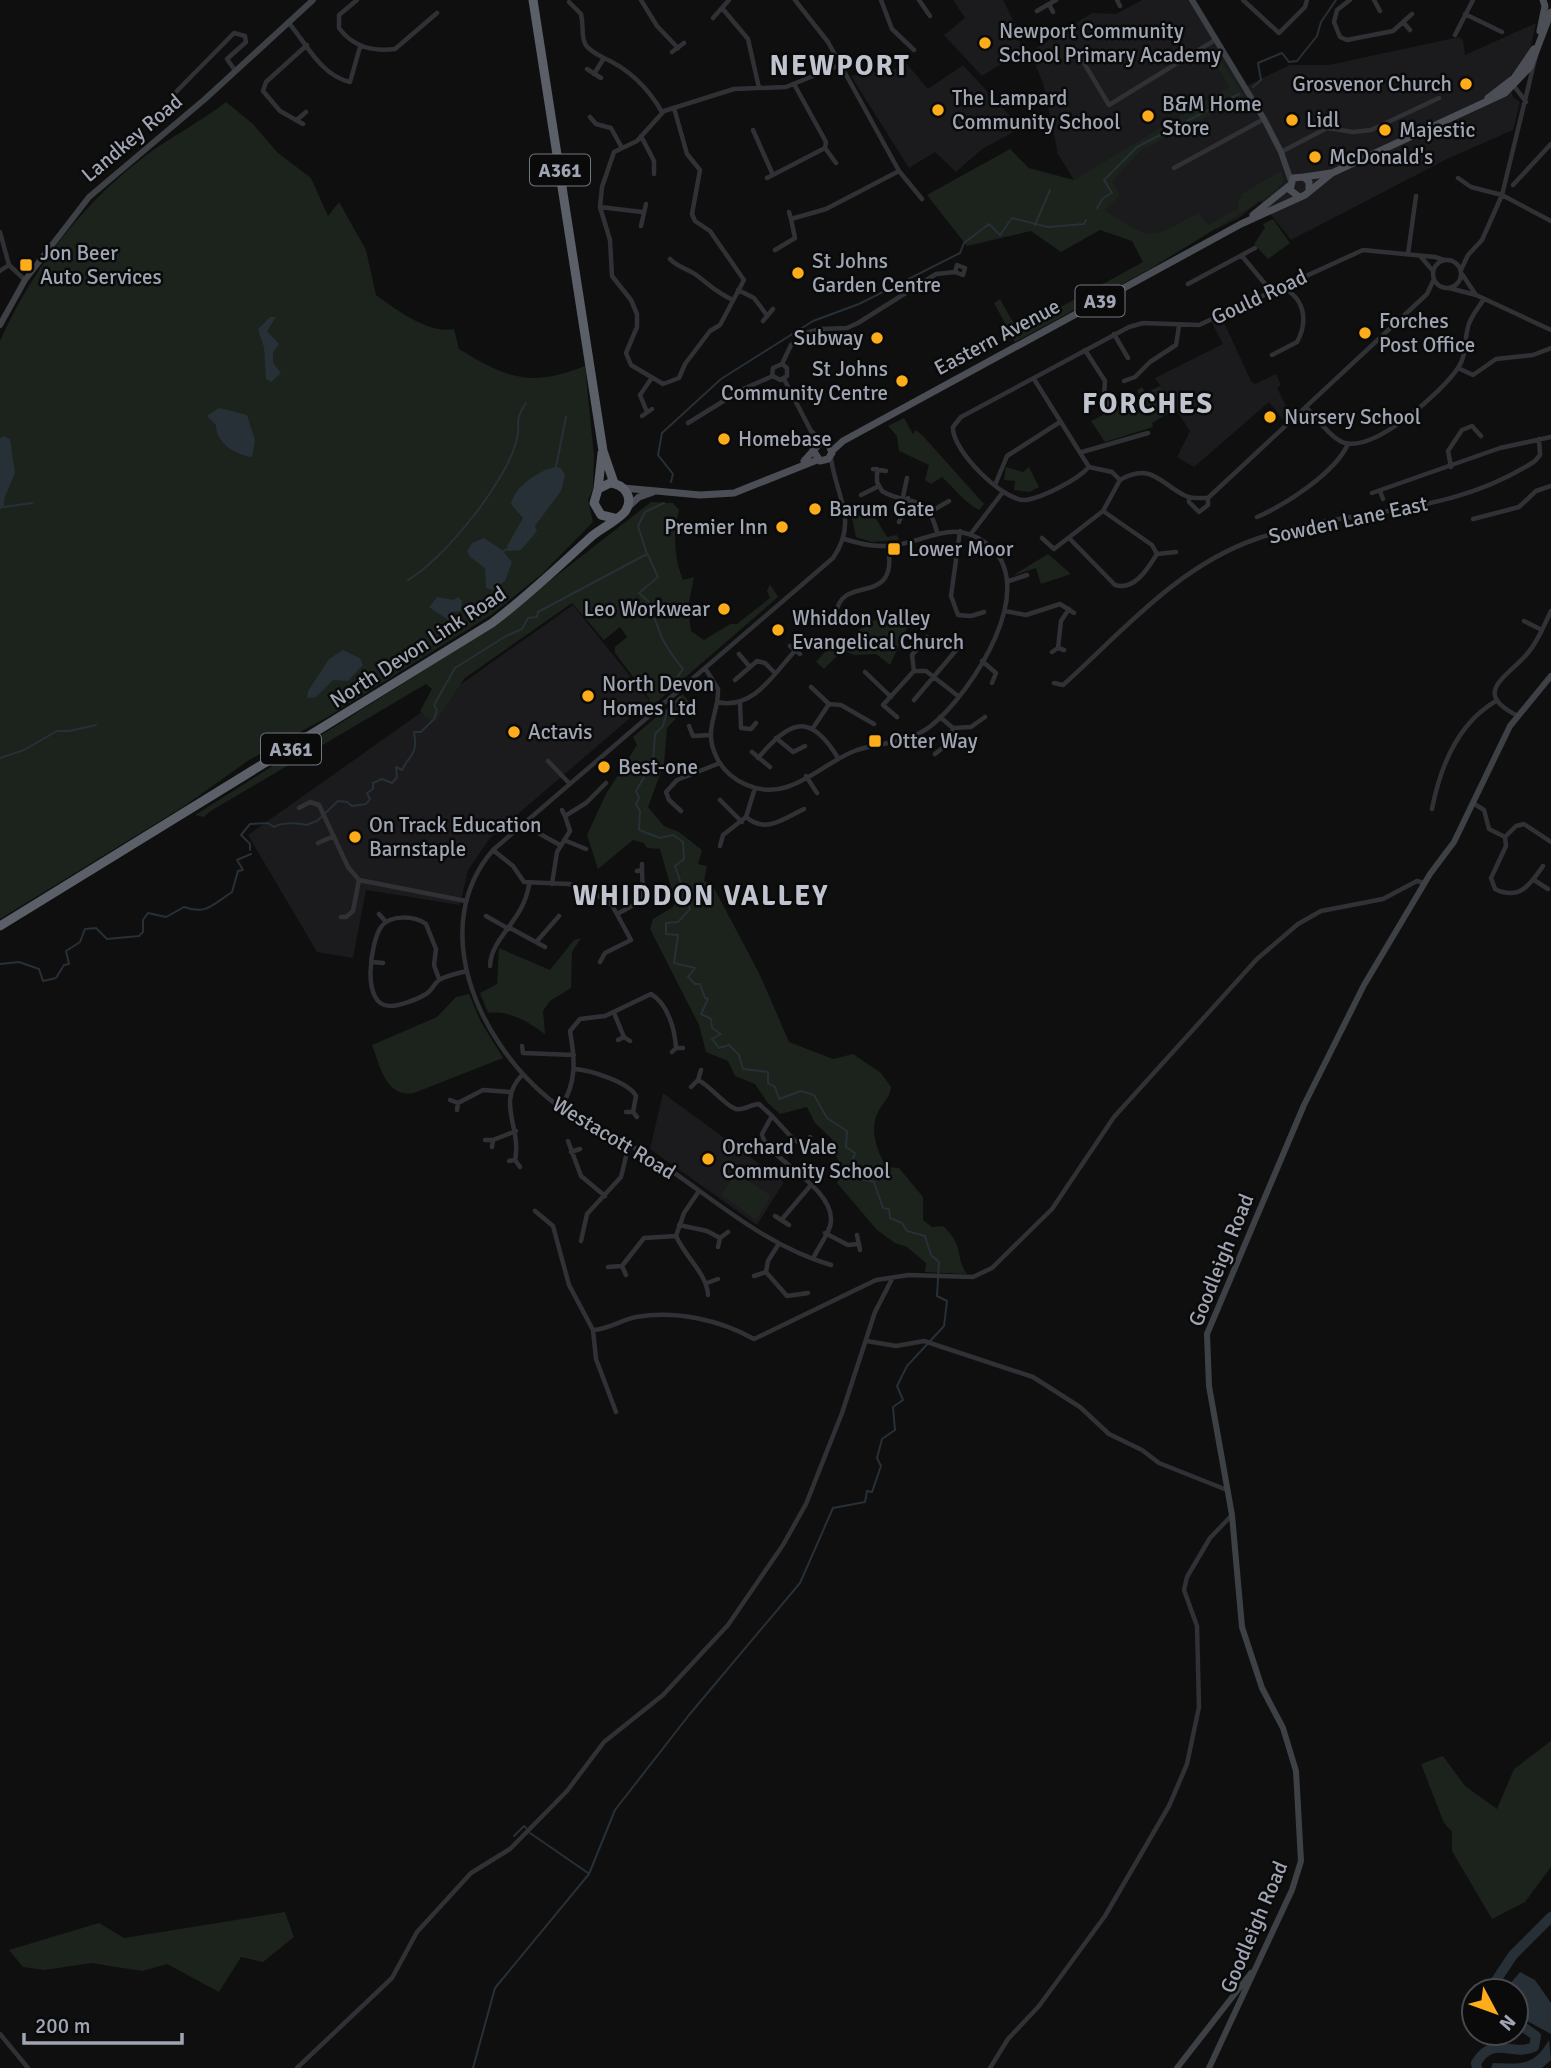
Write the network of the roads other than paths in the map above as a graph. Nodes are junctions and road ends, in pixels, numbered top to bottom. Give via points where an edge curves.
1 (313, 0) edge
2 (357, 0) edge
3 (533, 0) edge
4 (641, 0) edge
5 (729, 0) edge
6 (795, 0) edge
7 (881, 0) edge
8 (919, 0) edge
9 (1056, 0) edge
10 (1117, 0) edge
11 (1192, 0) edge
12 (1243, 0) edge
13 (1307, 0) edge
14 (1350, 0) edge
15 (1374, 0) edge
16 (1473, 0) edge
17 (570, 1) edge
18 (1049, 4) junction
19 (1545, 5) edge
20 (1120, 6) dead end
21 (722, 8) junction
22 (565, 9) dead end
23 (1037, 11) dead end
24 (1380, 11) dead end
25 (438, 12) dead end
26 (1053, 12) dead end
27 (1412, 14) dead end
28 (1465, 14) junction
29 (930, 16) dead end
30 (713, 18) dead end
31 (287, 22) junction
32 (1403, 22) junction
33 (1410, 30) dead end
34 (1502, 32) dead end
35 (1455, 35) dead end
36 (1216, 40) junction
37 (684, 43) dead end
38 (307, 45) junction
39 (360, 47) junction
40 (678, 48) junction
41 (1075, 48) dead end
42 (914, 50) dead end
43 (672, 52) dead end
44 (1536, 54) junction
45 (604, 58) junction
46 (840, 65) junction
47 (234, 69) junction
48 (587, 69) dead end
49 (594, 74) junction
50 (601, 78) dead end
51 (1514, 82) junction
52 (794, 84) junction
53 (759, 88) junction
54 (173, 95) dead end
55 (1438, 98) dead end
56 (1526, 103) junction
57 (672, 108) junction
58 (306, 112) dead end
59 (662, 112) junction
60 (590, 117) dead end
61 (298, 119) junction
62 (1264, 119) junction
63 (303, 124) dead end
64 (752, 130) dead end
65 (641, 136) junction
66 (1551, 144) edge
67 (622, 148) junction
68 (825, 148) junction
69 (1281, 152) junction
70 (836, 163) dead end
71 (1287, 166) junction
72 (1174, 168) dead end
73 (899, 171) junction
74 (1332, 173) junction
75 (654, 174) dead end
76 (773, 174) junction
77 (1468, 174) dead end
78 (1302, 177) junction
79 (767, 178) dead end
80 (1290, 184) junction
81 (1513, 185) dead end
82 (1309, 190) junction
83 (1502, 195) junction
84 (1298, 196) junction
85 (1416, 196) dead end
86 (922, 199) dead end
87 (646, 204) dead end
88 (600, 207) junction
89 (642, 212) junction
90 (789, 212) dead end
91 (791, 219) junction
92 (1551, 221) edge
93 (1241, 224) junction
94 (641, 226) dead end
95 (0, 232) edge
96 (1255, 248) dead end
97 (775, 250) dead end
98 (1408, 254) junction
99 (1468, 255) junction
100 (1241, 256) junction
101 (1421, 256) junction
102 (670, 259) dead end
103 (1444, 260) junction
104 (1454, 261) junction
105 (9, 265) junction
106 (0, 271) edge
107 (1433, 271) junction
108 (955, 272) dead end
109 (1461, 272) junction
110 (1434, 279) junction
111 (25, 280) junction
112 (1292, 282) junction
113 (1188, 284) dead end
114 (1280, 287) junction
115 (1443, 288) junction
116 (1449, 288) junction
117 (738, 290) junction
118 (1271, 291) junction
119 (1291, 292) junction
120 (1427, 293) junction
121 (1476, 295) junction
122 (1484, 299) junction
123 (733, 300) junction
124 (773, 309) dead end
125 (766, 314) junction
126 (763, 321) dead end
127 (0, 325) edge
128 (1179, 327) junction
129 (1551, 330) edge
130 (1114, 334) junction
131 (1551, 348) edge
132 (1085, 349) junction
133 (1272, 355) dead end
134 (1128, 358) dead end
135 (782, 364) junction
136 (1458, 368) junction
137 (773, 376) junction
138 (651, 379) junction
139 (784, 379) junction
140 (1034, 379) junction
141 (1124, 381) dead end
142 (1109, 405) dead end
143 (1306, 407) junction
144 (652, 409) dead end
145 (688, 422) dead end
146 (1060, 422) junction
147 (811, 431) junction
148 (1148, 433) dead end
149 (1482, 436) dead end
150 (1551, 437) edge
151 (1539, 439) junction
152 (1348, 444) junction
153 (828, 448) junction
154 (813, 450) junction
155 (603, 451) junction
156 (1082, 453) junction
157 (820, 460) junction
158 (801, 464) junction
159 (1089, 467) junction
160 (1451, 467) junction
161 (886, 471) dead end
162 (832, 472) junction
163 (907, 478) dead end
164 (1119, 480) junction
165 (995, 485) junction
166 (619, 486) junction
167 (879, 486) junction
168 (1551, 486) edge
169 (598, 489) junction
170 (667, 490) junction
171 (1380, 491) junction
172 (1003, 492) junction
173 (1372, 493) dead end
174 (861, 495) dead end
175 (1189, 497) junction
176 (905, 498) junction
177 (1208, 498) junction
178 (1383, 499) dead end
179 (949, 501) dead end
180 (628, 507) junction
181 (1103, 511) junction
182 (598, 512) junction
183 (930, 512) junction
184 (1256, 517) dead end
185 (614, 518) junction
186 (1472, 519) dead end
187 (899, 522) dead end
188 (960, 531) junction
189 (937, 532) junction
190 (593, 535) junction
191 (971, 535) junction
192 (1042, 538) dead end
193 (844, 539) junction
194 (1070, 540) junction
195 (888, 546) junction
196 (1175, 552) dead end
197 (1157, 554) junction
198 (1027, 575) dead end
199 (1009, 581) junction
200 (1005, 611) junction
201 (1551, 611) edge
202 (984, 612) dead end
203 (836, 614) dead end
204 (1524, 621) dead end
205 (1542, 630) junction
206 (926, 637) dead end
207 (790, 646) dead end
208 (958, 648) dead end
209 (1058, 648) junction
210 (1064, 650) dead end
211 (794, 652) junction
212 (1052, 652) dead end
213 (738, 654) dead end
214 (800, 654) dead end
215 (982, 660) junction
216 (749, 666) junction
217 (705, 668) junction
218 (914, 671) junction
219 (865, 672) dead end
220 (775, 673) junction
221 (1551, 676) edge
222 (934, 677) junction
223 (735, 680) dead end
224 (992, 683) dead end
225 (1054, 683) dead end
226 (811, 687) dead end
227 (958, 696) junction
228 (891, 697) junction
229 (914, 700) dead end
230 (1496, 701) junction
231 (718, 702) junction
232 (740, 703) junction
233 (830, 704) junction
234 (851, 711) junction
235 (940, 716) junction
236 (1518, 716) junction
237 (897, 717) dead end
238 (985, 717) dead end
239 (844, 719) dead end
240 (756, 723) dead end
241 (874, 724) dead end
242 (689, 726) dead end
243 (813, 728) junction
244 (953, 728) junction
245 (711, 735) junction
246 (776, 738) junction
247 (805, 746) dead end
248 (752, 752) dead end
249 (935, 754) dead end
250 (758, 758) junction
251 (838, 758) junction
252 (548, 761) dead end
253 (720, 764) junction
254 (769, 767) dead end
255 (806, 776) junction
256 (569, 783) junction
257 (606, 783) dead end
258 (755, 788) junction
259 (817, 793) dead end
260 (720, 800) dead end
261 (1473, 803) junction
262 (299, 808) dead end
263 (804, 809) dead end
264 (1432, 809) dead end
265 (562, 810) dead end
266 (681, 811) dead end
267 (565, 816) junction
268 (746, 817) junction
269 (742, 822) junction
270 (1551, 830) edge
271 (540, 834) dead end
272 (334, 836) junction
273 (1505, 837) junction
274 (1545, 838) junction
275 (1551, 842) edge
276 (318, 843) dead end
277 (562, 843) junction
278 (720, 846) dead end
279 (586, 849) dead end
280 (493, 850) junction
281 (1543, 866) dead end
282 (640, 868) dead end
283 (359, 880) junction
284 (1534, 880) junction
285 (1425, 883) junction
286 (552, 884) junction
287 (529, 885) junction
288 (1548, 889) dead end
289 (466, 901) junction
290 (379, 914) dead end
291 (619, 914) junction
292 (486, 915) dead end
293 (559, 916) dead end
294 (341, 917) dead end
295 (386, 922) junction
296 (0, 926) edge
297 (510, 928) junction
298 (537, 940) junction
299 (545, 947) dead end
300 (373, 962) junction
301 (383, 963) dead end
302 (599, 964) dead end
303 (490, 965) dead end
304 (467, 971) junction
305 (439, 979) junction
306 (614, 1013) junction
307 (624, 1037) junction
308 (618, 1041) dead end
309 (630, 1041) dead end
310 (522, 1046) dead end
311 (677, 1049) dead end
312 (574, 1055) junction
313 (575, 1069) junction
314 (701, 1070) dead end
315 (523, 1074) junction
316 (698, 1080) junction
317 (691, 1087) dead end
318 (510, 1092) junction
319 (450, 1100) dead end
320 (458, 1103) junction
321 (561, 1107) junction
322 (457, 1110) dead end
323 (626, 1112) dead end
324 (772, 1116) junction
325 (516, 1131) junction
326 (810, 1137) dead end
327 (485, 1140) dead end
328 (493, 1140) junction
329 (568, 1141) dead end
330 (629, 1144) junction
331 (807, 1146) junction
332 (492, 1147) dead end
333 (580, 1149) dead end
334 (818, 1151) dead end
335 (571, 1152) junction
336 (520, 1167) dead end
337 (811, 1185) junction
338 (699, 1191) junction
339 (605, 1196) junction
340 (535, 1211) dead end
341 (775, 1216) dead end
342 (783, 1218) junction
343 (679, 1225) junction
344 (789, 1225) dead end
345 (574, 1229) dead end
346 (582, 1230) junction
347 (728, 1232) dead end
348 (825, 1233) junction
349 (857, 1234) dead end
350 (676, 1236) junction
351 (720, 1238) junction
352 (581, 1241) dead end
353 (778, 1245) junction
354 (718, 1247) dead end
355 (813, 1259) junction
356 (831, 1265) dead end
357 (622, 1266) junction
358 (608, 1267) dead end
359 (766, 1272) junction
360 (626, 1275) dead end
361 (754, 1276) dead end
362 (718, 1279) dead end
363 (892, 1279) junction
364 (707, 1283) junction
365 (808, 1293) dead end
366 (708, 1295) dead end
367 (593, 1330) junction
368 (867, 1341) junction
369 (616, 1412) dead end
370 (1227, 1490) junction
371 (1232, 1515) junction
372 (1255, 1969) junction
373 (0, 2034) edge
374 (28, 2068) edge
375 (296, 2068) edge
376 (990, 2068) edge
377 (1177, 2068) edge
378 (1209, 2068) edge

1 - 31 street, Landkey Road
2 - 39 street via 344,9 338,21 344,34
3 - 155 highway, A361
4 - 40 street
5 - 21 street
6 - 46 street
7 - 42 street via 892,29
8 - 29 street
9 - 18 street
10 - 20 street
11 - 36 street
12 - 13 street via 1277,34
14 - 32 street via 1338,10 1334,22 1343,39 1387,33
15 - 24 street
16 - 28 street
17 - 22 street
17 - 45 street via 580,14 582,41
18 - 23 street
18 - 26 street
19 - 44 main road
19 - 51 main road via 1534,49
21 - 30 street
21 - 53 street via 748,39
25 - 39 street via 395,49
27 - 32 street
28 - 34 street
28 - 35 street
31 - 38 street
31 - 47 street, Landkey Road
32 - 33 street
36 - 41 street via 1109,105
36 - 62 street
37 - 40 street
38 - 39 street via 330,74 350,82
38 - 61 street via 263,86 280,111
40 - 43 street
44 - 51 main road
44 - 56 street
45 - 49 street
45 - 59 street via 620,65 645,87
46 - 52 street
46 - 73 street
47 - 54 street via 227,59 246,42 239,33
47 - 111 street, Landkey Road via 89,197
48 - 49 street
49 - 50 street
51 - 56 street
51 - 74 main road via 1472,108
52 - 53 street
52 - 68 street via 826,142
53 - 57 street via 734,89
55 - 69 street via 1371,130 1327,128
56 - 83 street
57 - 59 street
57 - 117 street via 687,154 700,170 692,214 743,277
58 - 61 street
59 - 65 street
60 - 67 street via 595,126 611,128
61 - 63 street
62 - 69 street
62 - 72 street
64 - 76 street
65 - 67 street
65 - 75 street via 654,161
66 - 81 street
67 - 88 street via 610,160
68 - 70 street
68 - 76 street
69 - 71 street
71 - 78 street
71 - 80 street
73 - 86 street
73 - 91 street via 826,209
74 - 78 main road
74 - 82 main road
76 - 79 street
77 - 83 street via 1461,180 1478,190
78 - 80 main road, Eastern Avenue
78 - 82 main road via 1309,182
80 - 84 main road
80 - 93 main road, Eastern Avenue / A39
82 - 84 main road, Eastern Avenue
83 - 92 street
83 - 99 street via 1482,240
84 - 93 main road, Eastern Avenue / A39
85 - 98 street
87 - 89 street
88 - 89 street
88 - 138 street via 610,240 612,276 637,314 626,354 631,365
89 - 94 street
90 - 91 street
91 - 97 street via 795,238
93 - 153 main road, Eastern Avenue / A39
95 - 105 street
96 - 100 street
98 - 101 street, Gould Road
98 - 112 street, Gould Road via 1363,250
99 - 104 street
99 - 109 street
100 - 113 street
100 - 118 street
101 - 103 street, Gould Road
101 - 107 street
102 - 123 street via 676,268 693,273 708,288
103 - 104 street
103 - 107 street
104 - 109 street
105 - 106 street
105 - 111 street
107 - 110 street
108 - 135 street via 928,278 852,326 806,333 791,345
109 - 116 street via 1457,284
109 - 121 street
110 - 115 street
110 - 120 street
111 - 127 street, Landkey Road
112 - 114 street, Gould Road
112 - 119 street
114 - 118 street, Gould Road
114 - 119 street
115 - 116 street
115 - 120 street
116 - 121 street
117 - 123 street
117 - 125 street via 754,298
118 - 128 street, Gould Road via 1199,325
119 - 133 street via 1304,310 1302,328 1293,345
120 - 143 street
121 - 122 street
122 - 129 street
122 - 136 street via 1468,327
123 - 138 street via 679,378 663,384
124 - 125 street
125 - 126 street
128 - 130 street, Gould Road via 1143,323
128 - 141 street via 1176,345
130 - 132 street, Gould Road
130 - 134 street
131 - 136 street via 1496,359 1473,375
132 - 140 street, Gould Road
132 - 142 street via 1093,369 1105,381
135 - 137 street via 772,368
135 - 139 street via 788,371
136 - 152 street via 1396,425
137 - 139 street
137 - 145 street
138 - 144 street via 640,395 644,414
139 - 147 street
140 - 146 street
140 - 165 street, Gould Road via 961,417 953,427 956,444
143 - 152 street
143 - 177 street
146 - 156 street
146 - 165 street via 1007,456
147 - 153 street
147 - 154 street
148 - 156 street
149 - 160 street via 1472,426 1462,430 1448,451
150 - 151 street
151 - 160 street
151 - 225 street, Sowden Lane East via 1540,455 1535,461 1487,488 1376,515 1305,525 1220,554 1129,621 1063,685
152 - 184 street via 1341,456 1291,499
153 - 154 main road
153 - 157 main road
153 - 162 street
154 - 157 main road
154 - 158 main road
155 - 166 highway, A361
155 - 169 highway, A361
156 - 159 street
157 - 158 main road
157 - 162 street
158 - 170 main road via 734,493 700,495
159 - 164 street via 1112,472
159 - 172 street via 1025,500
160 - 171 street
161 - 167 street via 875,469
162 - 193 street via 846,516
163 - 176 street
164 - 175 street via 1136,474 1154,475
164 - 181 street
165 - 172 street
166 - 169 highway
166 - 170 main road
166 - 180 highway via 628,497
167 - 174 street
167 - 176 street via 887,494
168 - 186 street via 1536,491 1519,507
169 - 182 highway via 594,503
170 - 180 main road via 644,494
171 - 173 street
171 - 178 street
172 - 191 street
175 - 177 street
175 - 177 street via 1199,512 1205,510
176 - 183 street via 920,502
176 - 187 street
179 - 183 street
180 - 185 highway
181 - 194 street
181 - 197 street via 1141,536
182 - 185 highway
182 - 190 highway
183 - 189 street
185 - 190 highway, North Devon Link Road / A361
188 - 189 street
188 - 191 street
188 - 202 street via 951,596 958,615
189 - 195 street
190 - 296 highway, North Devon Link Road / A361 via 526,598 482,630
191 - 199 street via 993,549
192 - 194 street via 1054,549
193 - 195 street
193 - 217 street, Westacott Road via 833,558
194 - 197 street via 1120,587 1144,574
195 - 203 street via 891,567 886,579 878,586 846,594 837,603
196 - 197 street
198 - 199 street
199 - 200 street
200 - 209 street via 1026,615 1060,604 1072,611 1061,621
200 - 215 street
201 - 205 street
204 - 205 street
205 - 230 street via 1529,652 1496,685
206 - 218 street via 912,655
207 - 211 street
208 - 222 street
209 - 210 street
209 - 212 street
211 - 214 street
211 - 220 street
213 - 216 street
215 - 224 street via 994,668
215 - 227 street
216 - 220 street via 762,661
216 - 223 street
217 - 231 street via 718,689
217 - 256 street, Westacott Road
218 - 222 street
218 - 228 street
219 - 228 street
220 - 232 street via 754,696
221 - 236 street, Goodleigh Road
222 - 227 street
222 - 229 street
226 - 233 street
227 - 235 street
228 - 237 street via 883,705
230 - 236 street
230 - 264 street via 1470,722 1451,754 1439,776
231 - 232 street
231 - 245 street
232 - 240 street via 740,728 751,729
233 - 234 street
233 - 243 street
234 - 239 street
234 - 241 street
235 - 244 street
235 - 251 street via 914,736
236 - 261 street, Goodleigh Road
238 - 244 street via 971,727
242 - 245 street via 693,736
243 - 246 street via 791,727
243 - 251 street
244 - 249 street via 946,745
245 - 253 street
246 - 247 street via 793,752
246 - 250 street
248 - 250 street
250 - 254 street
251 - 255 street
252 - 256 street
253 - 258 street via 735,779
253 - 266 street via 677,779 666,792
255 - 258 street via 788,787
255 - 259 street
256 - 280 street, Westacott Road
257 - 267 street
258 - 268 street
260 - 269 street
261 - 273 street via 1484,810 1489,829
261 - 285 street, Goodleigh Road via 1454,842
262 - 272 street via 313,802
263 - 268 street via 770,826
265 - 267 street
267 - 277 street via 570,831
268 - 269 street
269 - 278 street via 726,832
270 - 274 street
271 - 277 street
272 - 276 street
272 - 283 street
273 - 274 street via 1524,824
273 - 284 street via 1492,886 1511,895
274 - 275 street
277 - 279 street
277 - 286 street via 553,863
280 - 287 street
280 - 289 street, Westacott Road via 474,878
281 - 284 street
282 - 291 street via 643,895
283 - 289 street
283 - 294 street via 353,911
284 - 288 street
285 - 363 street via 1417,881 1383,899 1334,907 1298,924 1257,959 1114,1117 1068,1190 1002,1259 973,1277 909,1275
285 - 370 street, Goodleigh Road via 1364,985 1304,1105 1207,1334 1209,1386
286 - 287 street
286 - 291 street via 578,886 607,900
287 - 297 street via 524,909
289 - 304 street, Westacott Road via 461,937
290 - 295 street
291 - 302 street via 633,943 605,953
292 - 297 street
293 - 298 street
295 - 300 street via 378,933
295 - 305 street via 397,918 426,924 436,949
297 - 298 street
297 - 303 street via 492,949
298 - 299 street
300 - 301 street
300 - 305 street via 370,989 383,1005 394,1006 427,994
304 - 305 street
304 - 315 street, Westacott Road via 493,1034
306 - 307 street
306 - 311 street via 648,994 655,996 677,1034
306 - 312 street via 573,1024
307 - 308 street
307 - 309 street
310 - 312 street via 523,1053
312 - 313 street
313 - 321 street via 573,1086
313 - 323 street via 595,1072 631,1088 636,1096 635,1115
314 - 316 street
315 - 318 street
315 - 321 street, Westacott Road
316 - 317 street
316 - 324 street via 733,1108 755,1104
318 - 320 street via 483,1090
318 - 325 street
319 - 320 street
320 - 322 street
321 - 330 street, Westacott Road
324 - 331 street via 794,1140
324 - 337 street via 762,1134 765,1145
325 - 328 street
325 - 336 street via 512,1160
326 - 331 street
327 - 328 street
328 - 332 street
329 - 335 street
330 - 338 street, Westacott Road
330 - 339 street via 621,1177
331 - 334 street
333 - 335 street
335 - 339 street via 581,1176
337 - 342 street
337 - 348 street via 831,1216
338 - 343 street
338 - 353 street, Westacott Road
339 - 346 street via 587,1214
340 - 367 street via 553,1227 569,1285
341 - 342 street
342 - 344 street
343 - 350 street
343 - 351 street
345 - 346 street
346 - 352 street
347 - 351 street
348 - 349 street via 859,1247
348 - 355 street
350 - 357 street via 644,1238
350 - 364 street
351 - 354 street
353 - 355 street, Westacott Road
353 - 359 street
355 - 356 street, Westacott Road
357 - 358 street
357 - 360 street
359 - 361 street
359 - 365 street via 788,1296
362 - 364 street
363 - 367 street via 876,1280 754,1339 726,1325 671,1315 637,1317
363 - 368 street
364 - 366 street
367 - 369 street via 600,1374
368 - 370 street via 896,1346 928,1343 1033,1377 1080,1407 1109,1434 1158,1463
368 - 375 street via 806,1504 735,1616 663,1695 604,1742 567,1791 528,1830 501,1856 471,1872 417,1933 392,1978
370 - 371 street, Goodleigh Road
371 - 372 street, Goodleigh Road via 1242,1627 1262,1688 1292,1752 1301,1836 1301,1861 1292,1890
371 - 376 street via 1210,1538 1186,1577 1184,1590 1197,1626 1199,1707 1187,1764 1169,1806 1105,1916
372 - 377 street
372 - 378 street, Goodleigh Road
373 - 374 street

